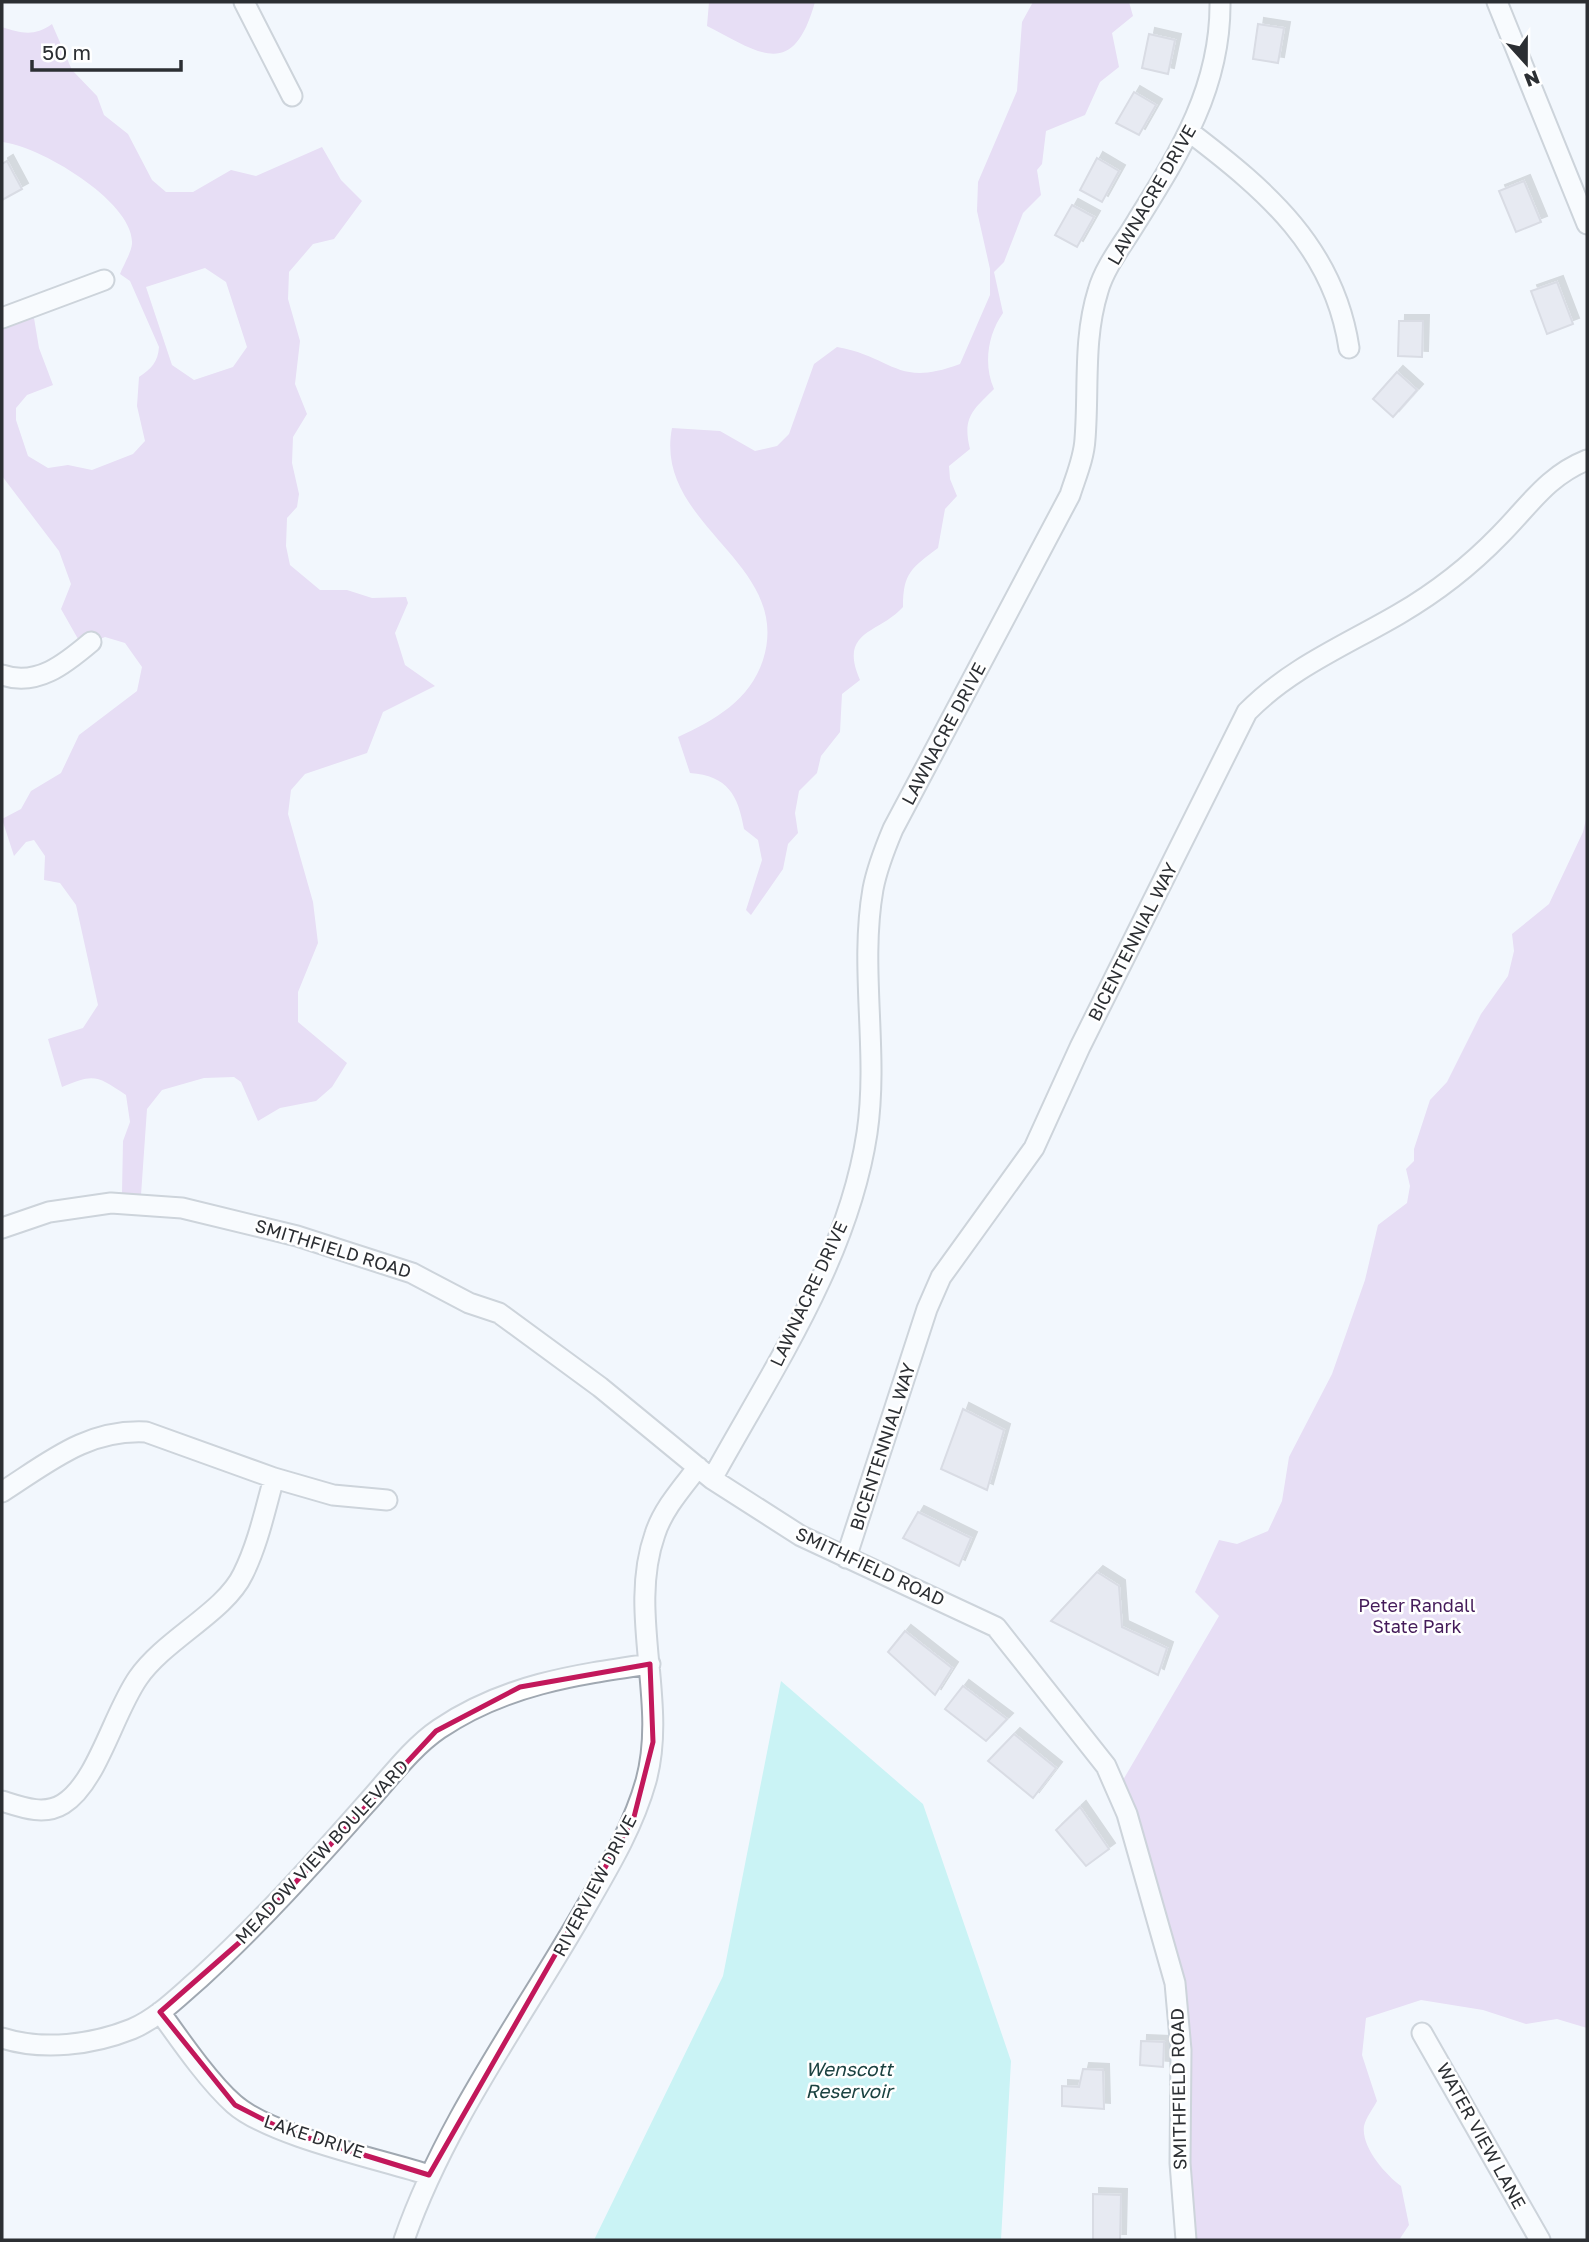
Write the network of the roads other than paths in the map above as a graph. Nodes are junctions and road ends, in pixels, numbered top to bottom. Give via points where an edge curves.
1 (244, 2) edge
2 (1220, 2) edge
3 (1499, 2) edge
4 (292, 96) dead end
5 (1191, 133) junction
6 (1586, 214) edge
7 (104, 280) dead end
8 (2, 318) edge
9 (1349, 348) dead end
10 (1587, 460) edge
11 (91, 642) dead end
12 (2, 675) edge
13 (2, 1228) edge
14 (705, 1473) junction
15 (274, 1478) junction
16 (2, 1492) edge
17 (387, 1500) dead end
18 (846, 1558) junction
19 (650, 1664) junction
20 (2, 1801) edge
21 (160, 2012) junction
22 (1422, 2033) dead end
23 (2, 2038) edge
24 (429, 2175) junction
25 (404, 2240) edge
26 (1186, 2240) edge
27 (1540, 2240) edge

1 - 4 street
2 - 5 street, LAWNACRE DRIVE via 1217,55
3 - 6 street
5 - 9 street via 1271,200 1301,236 1333,287 1344,313
5 - 14 street, LAWNACRE DRIVE via 1098,288 1085,375 1082,463 1070,495 893,828 876,873 870,910 868,1129 852,1202 780,1362
7 - 8 street
10 - 18 street, BICENTENNIAL WAY via 1568,467 1539,489 1500,536 1443,586 1317,658 1267,692 1247,712 1034,1148 941,1277
11 - 12 street via 62,666 28,680
13 - 14 street, SMITHFIELD ROAD via 49,1212 111,1203 182,1208 297,1236 412,1273 499,1313 600,1387
14 - 18 street, SMITHFIELD ROAD via 801,1536
14 - 19 street, RIVERVIEW DRIVE via 673,1499 655,1531 646,1591
15 - 16 street via 146,1432 125,1431 78,1444
15 - 17 street via 333,1495
15 - 20 street via 243,1576 226,1597 152,1659 119,1707 89,1778 77,1793 49,1810
18 - 26 street, SMITHFIELD ROAD via 996,1627 1107,1766 1127,1814 1175,1983
19 - 21 street, MEADOW VIEW BOULEVARD via 520,1687 478,1705 436,1731 240,1942
19 - 24 street, RIVERVIEW DRIVE via 653,1742 634,1817
21 - 23 street, MEADOW VIEW BOULEVARD via 132,2029 82,2042 21,2044
21 - 24 street, LAKE DRIVE via 223,2093 256,2119
22 - 27 street, WATER VIEW LANE
24 - 25 street, RIVERVIEW DRIVE

